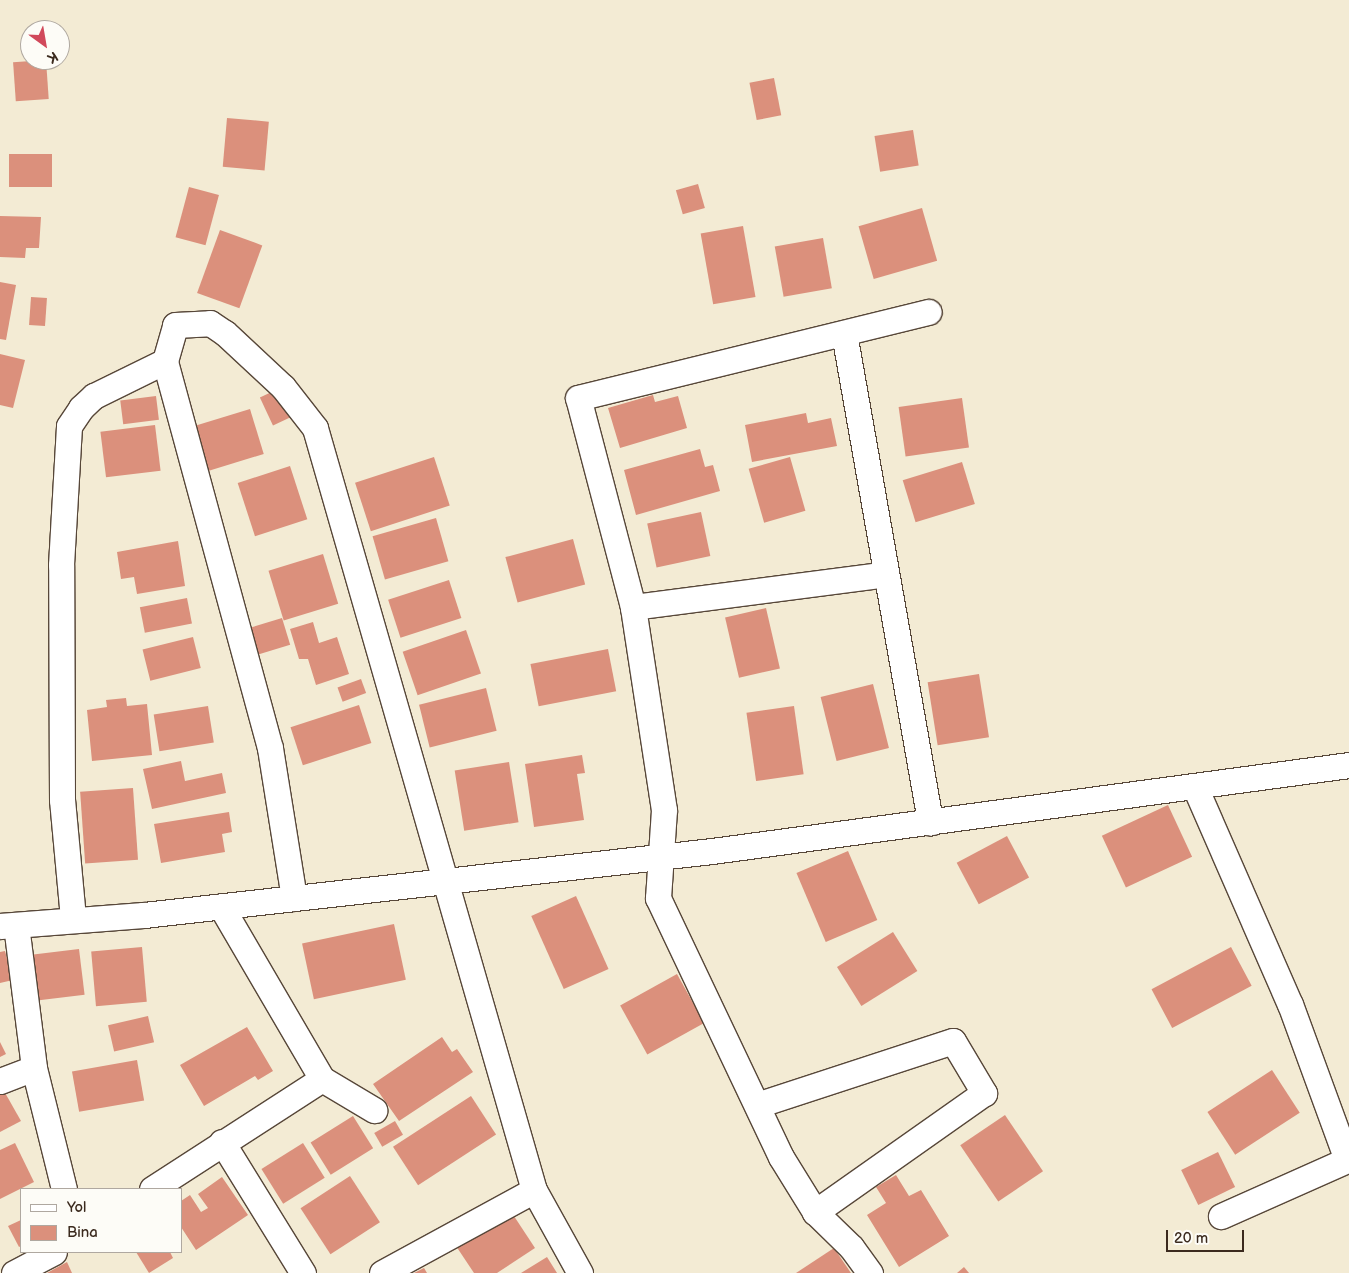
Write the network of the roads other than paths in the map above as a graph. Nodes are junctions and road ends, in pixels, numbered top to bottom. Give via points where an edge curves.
1 (929, 312) dead end
2 (844, 333) junction
3 (165, 361) junction
4 (886, 574) junction
5 (633, 607) junction
6 (1349, 765) edge
7 (1195, 787) junction
8 (930, 822) junction
9 (661, 857) junction
10 (445, 881) junction
11 (294, 898) junction
12 (221, 906) junction
13 (73, 918) junction
14 (8, 926) edge
15 (34, 1068) junction
16 (322, 1079) junction
17 (0, 1082) edge
18 (757, 1105) junction
19 (374, 1110) dead end
20 (222, 1142) junction
21 (64, 1188) edge
22 (153, 1188) edge
23 (534, 1190) junction
24 (815, 1212) junction
25 (1221, 1216) dead end
26 (52, 1253) edge
27 (14, 1273) edge
28 (303, 1273) edge
29 (382, 1273) edge
30 (580, 1273) edge
31 (870, 1273) edge

1 - 2 street
2 - 4 street
2 - 5 street via 578,398
3 - 10 street via 175,326 210,323 283,387 315,428
3 - 11 street via 270,748
3 - 13 street via 94,396 69,426 61,565 62,790
4 - 5 street
4 - 8 street
5 - 9 street via 664,810
6 - 7 street
7 - 8 street
7 - 25 street via 1290,1004 1348,1160
8 - 9 street
9 - 10 street
9 - 18 street via 658,898
10 - 11 street
10 - 23 street
11 - 12 street
12 - 13 street
12 - 16 street
13 - 14 street
14 - 15 street
15 - 17 street
15 - 21 street
16 - 19 street
16 - 20 street
18 - 24 street via 781,1157
18 - 24 street via 953,1040 984,1093
20 - 22 street
20 - 28 street
23 - 29 street
23 - 30 street
24 - 31 street via 850,1247
26 - 27 street

